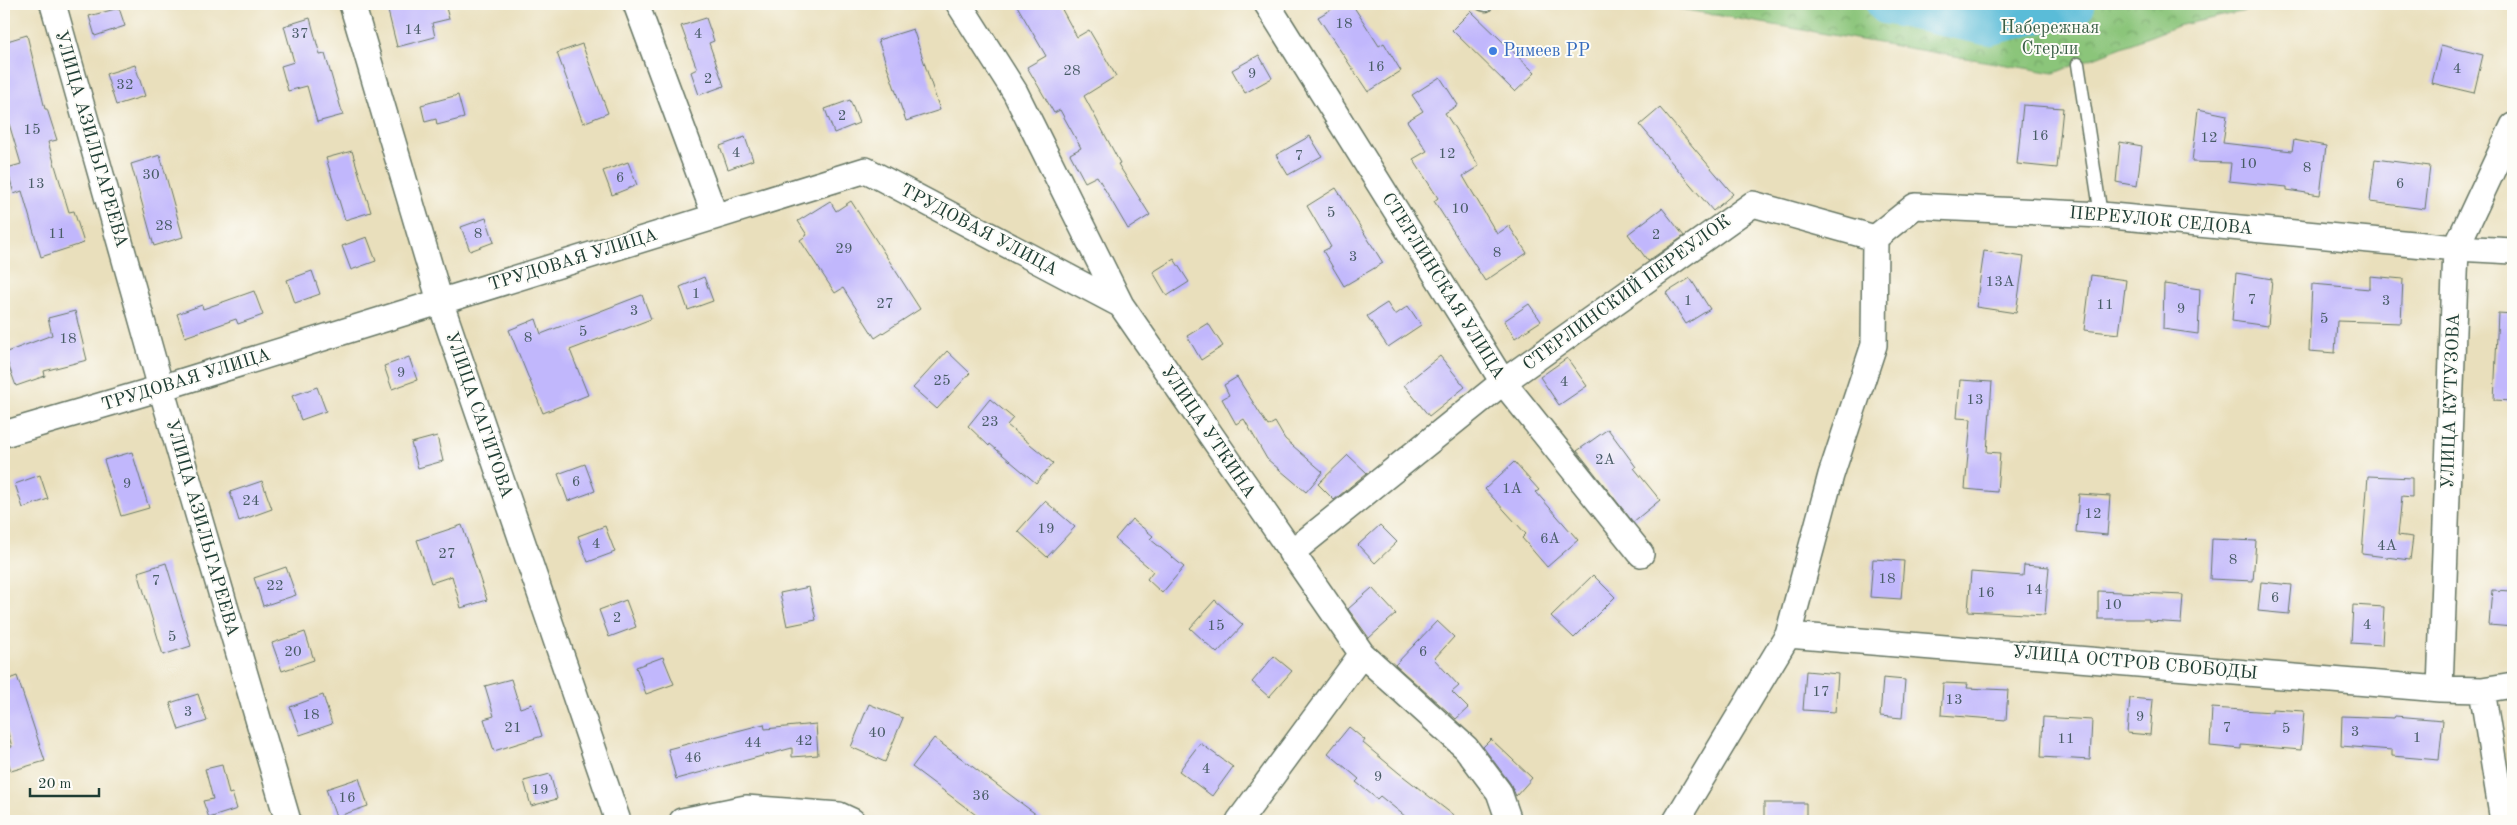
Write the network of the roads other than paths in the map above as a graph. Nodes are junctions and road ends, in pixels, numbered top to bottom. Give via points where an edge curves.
1 (53, 4) edge
2 (352, 4) edge
3 (636, 4) edge
4 (959, 4) edge
5 (1267, 4) edge
6 (2078, 64) dead end
7 (2513, 126) edge
8 (2101, 215) junction
9 (715, 216) junction
10 (1875, 238) junction
11 (2456, 248) junction
12 (2513, 251) edge
13 (440, 301) junction
14 (1121, 305) junction
15 (1502, 382) junction
16 (161, 388) junction
17 (4, 434) edge
18 (1291, 553) junction
19 (1641, 554) dead end
20 (1788, 635) junction
21 (1362, 654) junction
22 (2513, 685) edge
23 (2440, 689) junction
24 (2482, 690) junction
25 (288, 821) edge
26 (618, 821) edge
27 (682, 821) edge
28 (852, 821) edge
29 (1239, 821) edge
30 (1508, 821) edge
31 (1676, 821) edge
32 (2503, 821) edge

1 - 16 street, УЛИЦА АЗИЛЬГАРЕЕВА
2 - 13 street, УЛИЦА САГИТОВА
3 - 9 street
4 - 14 street, УЛИЦА УТКИНА via 1015,92
5 - 15 street, СТЕРЛИНСКАЯ УЛИЦА
6 - 8 lane
7 - 11 street, УЛИЦА КУТУЗОВА
8 - 10 street, ПЕРЕУЛОК СЕДОВА via 1915,206
8 - 11 street, ПЕРЕУЛОК СЕДОВА
9 - 13 street, ТРУДОВАЯ УЛИЦА
9 - 14 street, ТРУДОВАЯ УЛИЦА via 866,170
10 - 15 street, СТЕРЛИНСКИЙ ПЕРЕУЛОК via 1753,204
10 - 20 street via 1874,345 1831,475
11 - 12 street, ПЕРЕУЛОК СЕДОВА
11 - 23 street, УЛИЦА КУТУЗОВА
13 - 16 street, ТРУДОВАЯ УЛИЦА
13 - 26 street, УЛИЦА САГИТОВА
14 - 18 street, УЛИЦА УТКИНА
15 - 18 street, СТЕРЛИНСКИЙ ПЕРЕУЛОК
15 - 19 street, СТЕРЛИНСКАЯ УЛИЦА
16 - 17 street, ТРУДОВАЯ УЛИЦА
16 - 25 street, УЛИЦА АЗИЛЬГАРЕЕВА
18 - 21 street, УЛИЦА УТКИНА
20 - 23 street, УЛИЦА ОСТРОВ СВОБОДЫ
20 - 31 street
21 - 29 street
21 - 30 street, УЛИЦА УТКИНА via 1466,748 1499,792
22 - 24 street, УЛИЦА ОСТРОВ СВОБОДЫ
23 - 24 street, УЛИЦА ОСТРОВ СВОБОДЫ
24 - 32 street
27 - 28 street via 746,808 840,815

